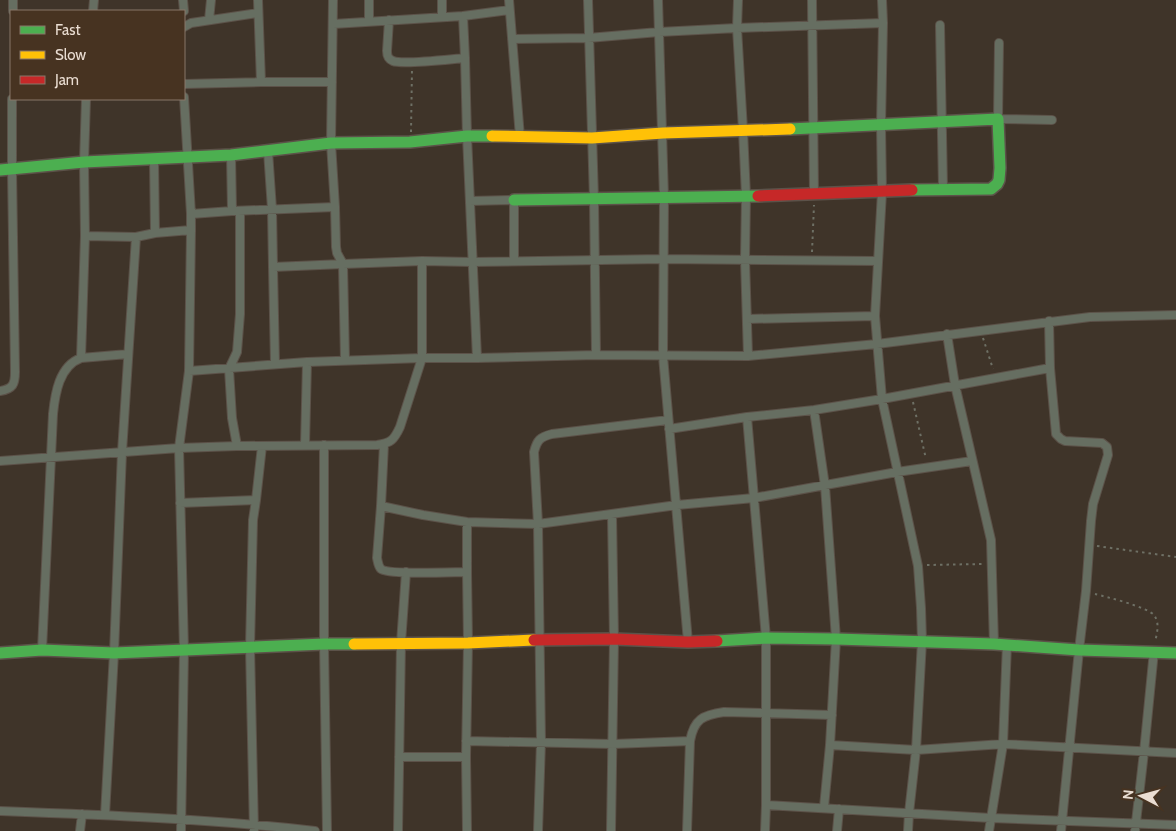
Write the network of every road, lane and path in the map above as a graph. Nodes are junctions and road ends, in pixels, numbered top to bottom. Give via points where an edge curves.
1 (211, 0) edge
2 (258, 0) edge
3 (333, 0) edge
4 (369, 0) edge
5 (442, 0) edge
6 (509, 0) edge
7 (588, 0) edge
8 (658, 0) edge
9 (738, 0) edge
10 (812, 0) edge
11 (882, 0) edge
12 (510, 10) junction
13 (258, 13) junction
14 (442, 16) junction
15 (462, 16) junction
16 (209, 20) junction
17 (389, 20) junction
18 (369, 22) junction
19 (883, 23) junction
20 (334, 24) junction
21 (812, 25) junction
22 (940, 25) dead end
23 (185, 26) edge
24 (737, 28) junction
25 (659, 32) junction
26 (588, 38) junction
27 (512, 39) junction
28 (998, 43) dead end
29 (465, 58) junction
30 (412, 61) junction
31 (261, 82) junction
32 (332, 82) junction
33 (185, 84) edge
34 (12, 100) edge
35 (86, 100) edge
36 (184, 100) edge
37 (998, 119) junction
38 (1052, 120) dead end
39 (941, 121) junction
40 (881, 125) junction
41 (814, 128) junction
42 (743, 130) junction
43 (663, 133) junction
44 (467, 136) junction
45 (520, 137) junction
46 (592, 138) junction
47 (410, 142) junction
48 (332, 143) junction
49 (268, 151) junction
50 (231, 155) junction
51 (188, 157) junction
52 (154, 159) junction
53 (84, 162) junction
54 (6, 170) edge
55 (943, 189) junction
56 (882, 192) junction
57 (814, 194) junction
58 (746, 196) junction
59 (664, 197) junction
60 (594, 199) junction
61 (514, 200) junction
62 (470, 201) junction
63 (335, 207) junction
64 (272, 209) junction
65 (236, 211) junction
66 (192, 214) junction
67 (191, 230) junction
68 (155, 233) junction
69 (85, 236) junction
70 (136, 237) junction
71 (663, 259) junction
72 (594, 260) junction
73 (745, 260) junction
74 (811, 260) junction
75 (422, 261) junction
76 (514, 261) junction
77 (878, 261) junction
78 (472, 262) junction
79 (343, 264) junction
80 (273, 267) junction
81 (1176, 315) edge
82 (875, 316) junction
83 (747, 319) junction
84 (1049, 322) junction
85 (980, 330) junction
86 (947, 334) junction
87 (877, 344) junction
88 (128, 354) junction
89 (596, 355) junction
90 (663, 356) junction
91 (748, 356) junction
92 (81, 358) junction
93 (422, 358) junction
94 (477, 358) junction
95 (345, 360) junction
96 (307, 362) junction
97 (275, 364) junction
98 (1050, 368) junction
99 (229, 369) junction
100 (189, 371) junction
101 (996, 379) junction
102 (955, 385) junction
103 (0, 391) edge
104 (912, 393) junction
105 (882, 399) junction
106 (814, 410) junction
107 (747, 417) junction
108 (668, 420) junction
109 (669, 428) junction
110 (384, 444) junction
111 (305, 445) junction
112 (324, 445) junction
113 (236, 446) junction
114 (262, 446) junction
115 (179, 448) junction
116 (122, 452) junction
117 (51, 458) junction
118 (0, 461) edge
119 (972, 461) junction
120 (928, 468) junction
121 (897, 472) junction
122 (825, 486) junction
123 (754, 498) junction
124 (256, 500) junction
125 (180, 502) junction
126 (676, 505) junction
127 (381, 506) junction
128 (612, 515) junction
129 (467, 522) junction
130 (538, 524) junction
131 (1090, 545) junction
132 (1176, 557) edge
133 (992, 563) junction
134 (918, 566) junction
135 (406, 572) junction
136 (467, 572) junction
137 (1086, 591) junction
138 (766, 638) junction
139 (836, 639) junction
140 (539, 640) junction
141 (614, 640) junction
142 (922, 641) junction
143 (468, 642) junction
144 (688, 642) junction
145 (401, 643) junction
146 (324, 644) junction
147 (994, 644) junction
148 (1007, 644) junction
149 (250, 647) junction
150 (42, 650) junction
151 (184, 650) junction
152 (1079, 650) junction
153 (1154, 651) junction
154 (0, 652) edge
155 (114, 652) junction
156 (1176, 653) edge
157 (766, 712) junction
158 (832, 715) junction
159 (466, 740) junction
160 (690, 741) junction
161 (541, 742) junction
162 (613, 744) junction
163 (1003, 744) junction
164 (830, 745) junction
165 (1070, 747) junction
166 (916, 750) junction
167 (1144, 752) junction
168 (1176, 753) edge
169 (399, 757) junction
170 (466, 757) junction
171 (766, 805) junction
172 (824, 808) junction
173 (838, 809) junction
174 (0, 811) edge
175 (908, 813) junction
176 (82, 814) junction
177 (105, 814) junction
178 (991, 818) junction
179 (182, 819) junction
180 (1062, 821) junction
181 (1176, 825) edge
182 (1135, 827) edge
183 (254, 828) edge
184 (80, 831) edge
185 (181, 831) edge
186 (315, 831) edge
187 (327, 831) edge
188 (398, 831) edge
189 (467, 831) edge
190 (538, 831) edge
191 (611, 831) edge
192 (687, 831) edge
193 (765, 831) edge
194 (837, 831) edge
195 (908, 831) edge
196 (989, 831) edge
197 (1061, 831) edge

1 - 16 street
2 - 13 street
3 - 20 street
4 - 18 street
5 - 14 street
6 - 12 street
7 - 26 street
8 - 25 street
9 - 24 street
10 - 21 street
11 - 19 street
12 - 15 street
12 - 27 street
13 - 16 street
13 - 31 street
14 - 15 street
14 - 17 street
15 - 29 street
16 - 23 street
17 - 18 street
17 - 30 street via 387,56 392,60
18 - 20 street
19 - 21 street
19 - 40 street
20 - 32 street
21 - 24 street
21 - 41 street
22 - 39 street
24 - 25 street
24 - 42 street
25 - 26 street
25 - 43 street
26 - 27 street
26 - 46 street
27 - 45 street
28 - 37 street
29 - 30 street
29 - 44 street
30 - 47 path
31 - 32 street
31 - 33 street
32 - 48 street
34 - 54 street
35 - 53 street
36 - 51 street
37 - 38 street
37 - 39 street
37 - 55 street via 1000,168 997,184 991,189
39 - 40 street
39 - 55 street
40 - 41 street
40 - 56 street
41 - 42 street
41 - 57 street
42 - 43 street
42 - 58 street
43 - 46 street
43 - 59 street
44 - 45 street
44 - 47 street
44 - 62 street
45 - 46 street
46 - 60 street
47 - 48 street
48 - 49 street
48 - 63 street
49 - 50 street
49 - 64 street
50 - 51 street
50 - 65 street
51 - 52 street
51 - 66 street
52 - 53 street
52 - 68 street
53 - 54 street
53 - 69 street
54 - 103 street via 15,380 9,389
55 - 56 street
56 - 57 street
56 - 77 street
57 - 58 street
57 - 74 path
58 - 59 street
58 - 73 street
59 - 60 street
59 - 71 street
60 - 61 street
60 - 72 street
61 - 62 street
61 - 76 street
62 - 78 street
63 - 64 street
63 - 79 street via 336,247
64 - 65 street
64 - 80 street
65 - 66 street
65 - 99 street via 240,314 237,352
66 - 67 street
67 - 68 street
67 - 100 street
68 - 70 street
69 - 70 street
69 - 92 street
70 - 88 street
71 - 72 street
71 - 73 street
71 - 90 street
72 - 76 street
72 - 89 street
73 - 74 street
73 - 83 street
74 - 77 street
75 - 78 street
75 - 79 street
75 - 93 street
76 - 78 street
77 - 82 street
78 - 94 street
79 - 80 street
79 - 95 street
80 - 97 street
81 - 84 street via 1090,317
82 - 83 street
82 - 87 street
83 - 91 street
84 - 85 street
84 - 98 street
85 - 86 street
85 - 101 path
86 - 87 street
86 - 102 street
87 - 91 street
87 - 105 street
88 - 92 street
88 - 116 street
89 - 90 street
89 - 94 street
90 - 91 street
90 - 108 street
92 - 117 street via 69,365 56,390
93 - 94 street
93 - 95 street
93 - 110 street via 396,437
95 - 96 street
96 - 97 street
96 - 111 street
97 - 99 street
98 - 101 street
98 - 131 street via 1058,437 1065,441 1102,443 1108,450 1093,504
99 - 100 street
99 - 113 street
100 - 115 street
101 - 102 street
102 - 104 street
102 - 119 street
104 - 105 street
104 - 120 path
105 - 106 street
105 - 121 street
106 - 107 street
106 - 122 street
107 - 109 street
107 - 123 street
108 - 109 street
108 - 130 street via 552,434 539,440 534,452
109 - 126 street
110 - 112 street
110 - 127 street
111 - 112 street
111 - 114 street
112 - 146 street
113 - 114 street
113 - 115 street
114 - 124 street
115 - 116 street
115 - 125 street
116 - 117 street
116 - 155 street
117 - 118 street
117 - 150 street
119 - 120 street
119 - 133 street via 991,540
120 - 121 street
121 - 122 street
121 - 134 street
122 - 123 street
122 - 139 street
123 - 126 street
123 - 138 street
124 - 125 street
124 - 149 street
125 - 151 street
126 - 128 street
126 - 144 street
127 - 129 street
127 - 135 street via 377,558 380,568
128 - 130 street
128 - 141 street
129 - 130 street
129 - 136 street
130 - 140 street
131 - 132 path
131 - 137 street
133 - 134 path
133 - 147 street
134 - 142 street
135 - 136 street
135 - 145 street
136 - 143 street
137 - 152 street
137 - 153 path via 1153,614 1158,629
138 - 139 street
138 - 144 street
138 - 157 street
139 - 142 street
139 - 158 street
140 - 141 street
140 - 143 street
140 - 161 street
141 - 144 street
141 - 162 street
142 - 147 street
142 - 166 street
143 - 145 street
143 - 159 street
145 - 146 street
145 - 169 street
146 - 149 street
146 - 187 street
147 - 148 street
148 - 152 street
148 - 163 street
149 - 151 street
149 - 183 street
150 - 154 street
150 - 155 street
151 - 155 street
151 - 179 street
152 - 153 street
152 - 165 street
153 - 156 street
153 - 167 street
155 - 177 street
157 - 158 street
157 - 160 street via 712,714 698,721
157 - 171 street
158 - 164 street
159 - 161 street
159 - 170 street
160 - 162 street
160 - 192 street
161 - 162 street
161 - 190 street
162 - 191 street
163 - 165 street
163 - 166 street
163 - 178 street
164 - 166 street
164 - 172 street
165 - 167 street
165 - 180 street
166 - 175 street
167 - 168 street
167 - 182 street
169 - 170 street
169 - 188 street
170 - 189 street
171 - 172 street
171 - 193 street
172 - 173 street
173 - 175 street
173 - 194 street
174 - 176 street
175 - 178 street
175 - 195 street
176 - 177 street
176 - 184 street
177 - 179 street
178 - 180 street
178 - 196 street
179 - 183 street
179 - 185 street
180 - 182 street
180 - 197 street
181 - 182 street
183 - 186 street

